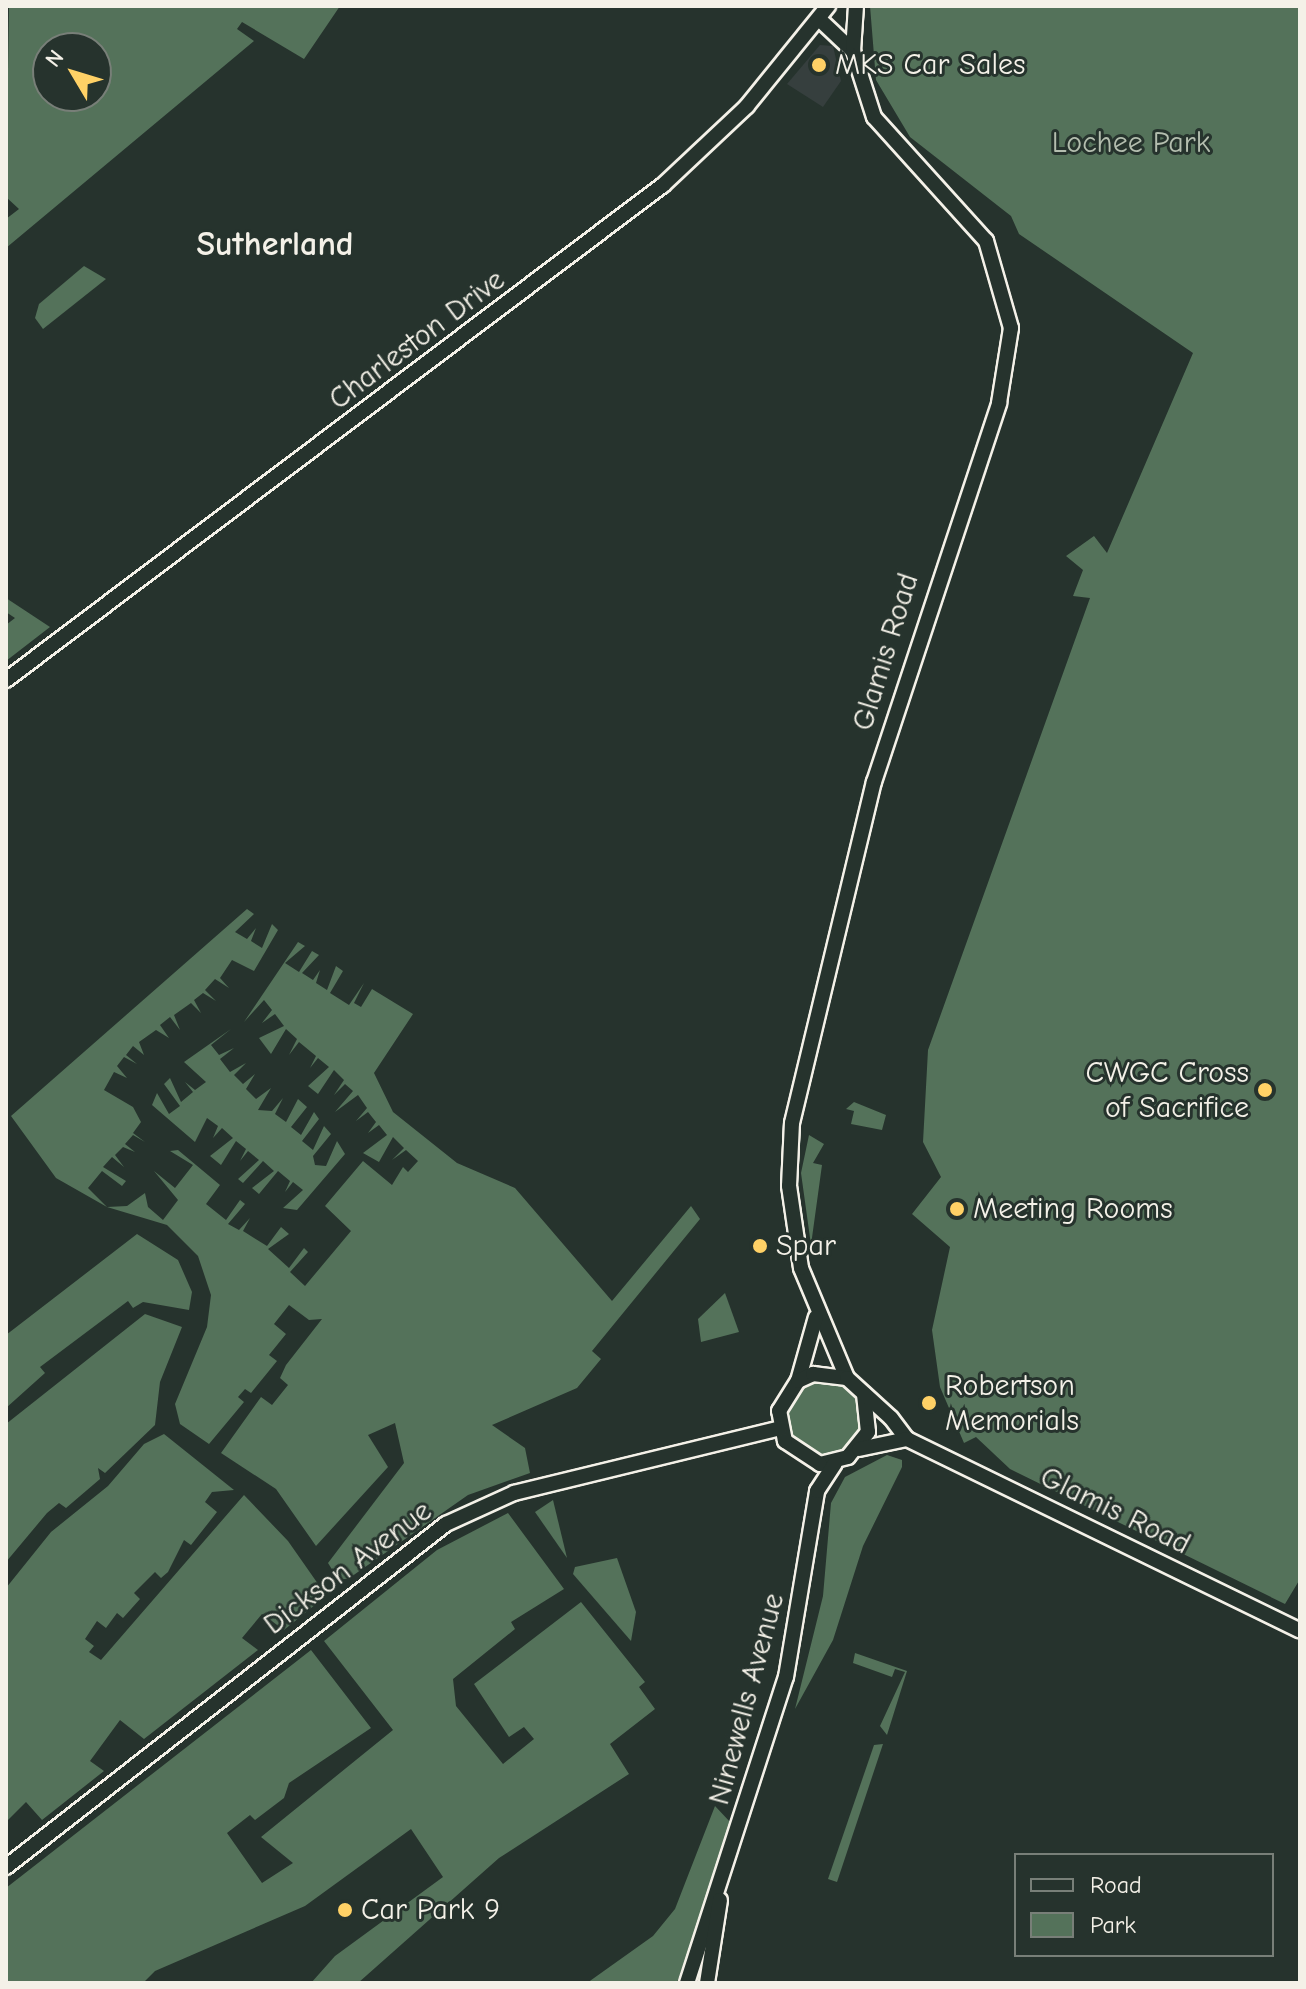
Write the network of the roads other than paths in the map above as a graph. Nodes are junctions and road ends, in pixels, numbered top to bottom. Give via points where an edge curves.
1 (828, 6) edge
2 (838, 6) edge
3 (856, 12) edge
4 (819, 19) junction
5 (853, 51) junction
6 (6, 680) edge
7 (816, 1317) junction
8 (847, 1378) junction
9 (798, 1381) junction
10 (864, 1394) junction
11 (780, 1428) junction
12 (907, 1439) junction
13 (859, 1449) junction
14 (805, 1459) junction
15 (835, 1463) junction
16 (817, 1491) junction
17 (1300, 1631) edge
18 (6, 1867) edge
19 (725, 1872) junction
20 (687, 1983) edge
21 (707, 1983) edge

1 - 4 street, Charleston Drive
2 - 3 street, Glamis Road
3 - 5 street, Glamis Road
4 - 5 street, Glamis Road
4 - 6 street, Charleston Drive via 747,106 663,185
5 - 7 street, Glamis Road via 874,117 986,241 1011,328 999,403 930,594 874,782 792,1123 792,1219
7 - 8 street, Glamis Road
7 - 9 street, Glamis Road
8 - 9 street via 813,1374
8 - 10 street, Glamis Road
9 - 11 street, Glamis Road via 779,1411
10 - 12 street, Glamis Road
10 - 13 street via 870,1413
11 - 14 street
11 - 18 street, Dickson Avenue via 523,1490 446,1524
12 - 13 street
12 - 17 street, Glamis Road
13 - 15 street
14 - 15 street
14 - 16 street
15 - 16 street, Ninewells Avenue
16 - 19 street, Ninewells Avenue via 786,1677
19 - 20 street, Ninewells Avenue
19 - 21 street, Ninewells Avenue

